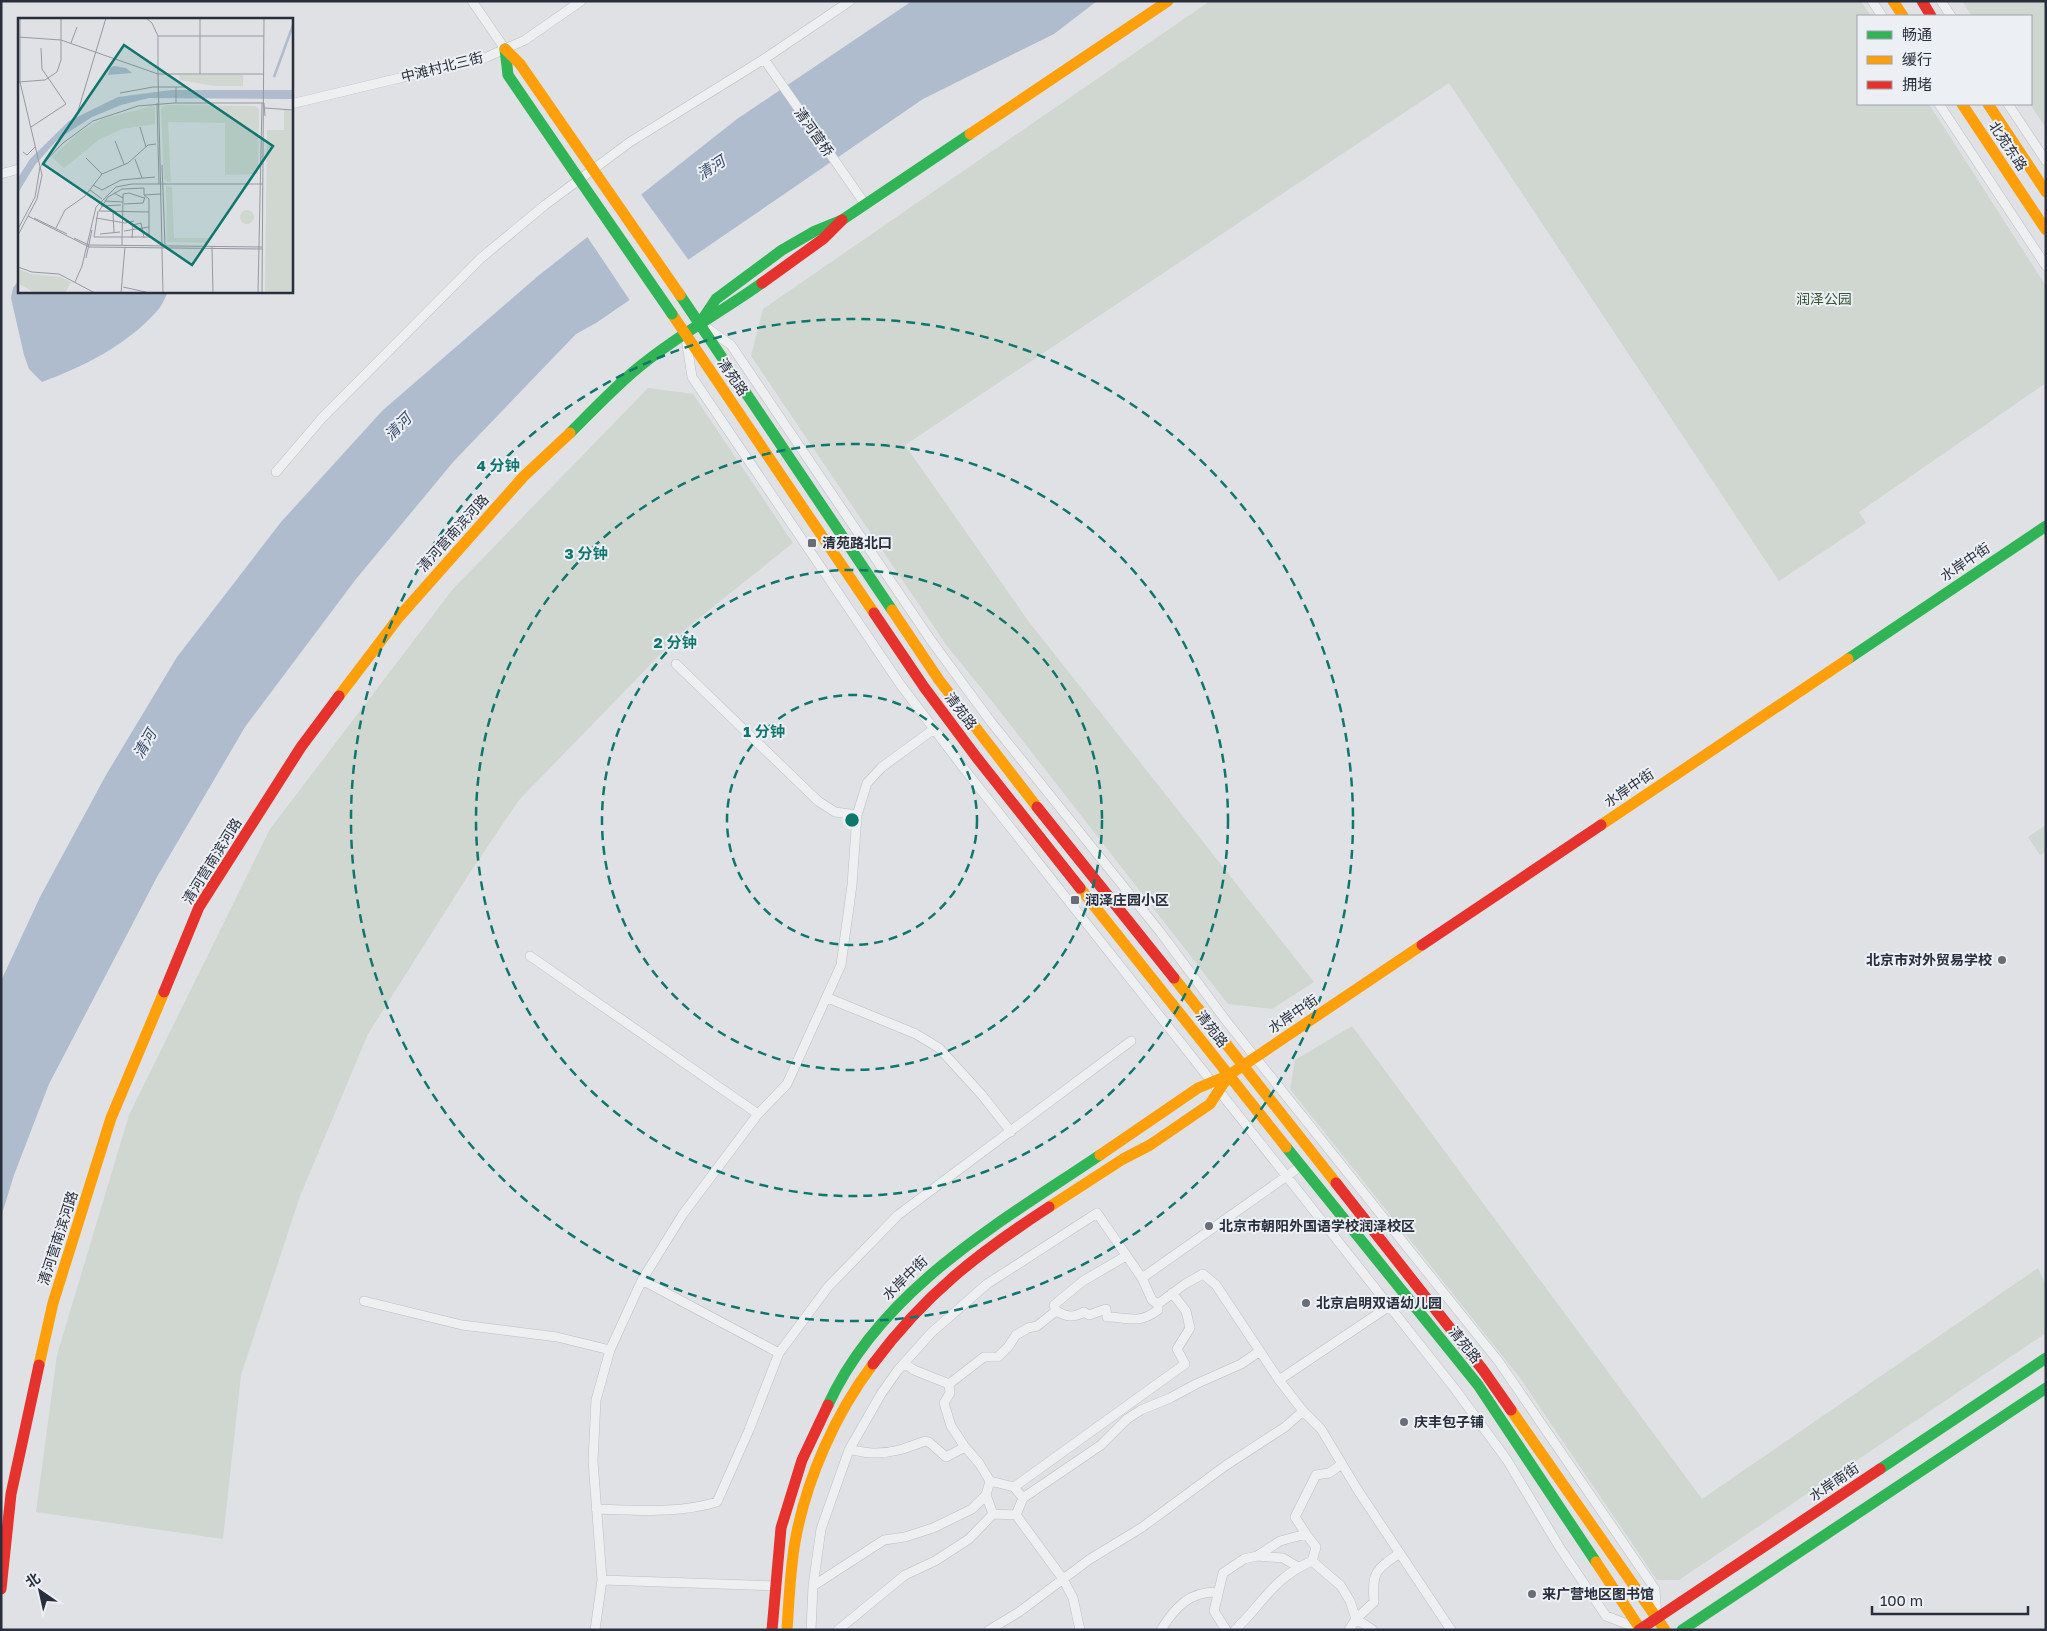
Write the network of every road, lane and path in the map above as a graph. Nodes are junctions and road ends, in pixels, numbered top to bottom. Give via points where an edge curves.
1 (472, 1) edge
2 (581, 1) edge
3 (850, 1) edge
4 (1168, 1) edge
5 (1872, 1) edge
6 (1893, 1) edge
7 (1922, 1) edge
8 (1941, 1) edge
9 (1881, 15) edge
10 (1902, 15) edge
11 (1930, 15) edge
12 (1950, 15) edge
13 (505, 49) junction
14 (764, 59) junction
15 (292, 104) edge
16 (1941, 105) edge
17 (1963, 105) edge
18 (1989, 105) edge
19 (2009, 105) edge
20 (2046, 161) edge
21 (18, 169) edge
22 (594, 170) junction
23 (1, 174) edge
24 (2046, 192) edge
25 (865, 204) junction
26 (2046, 230) edge
27 (2046, 266) edge
28 (700, 323) junction
29 (686, 333) junction
30 (276, 472) dead end
31 (2046, 526) edge
32 (676, 664) dead end
33 (934, 729) junction
34 (857, 815) junction
35 (530, 956) dead end
36 (828, 998) junction
37 (1131, 1041) dead end
38 (1256, 1057) junction
39 (1244, 1065) junction
40 (1229, 1075) junction
41 (1216, 1086) junction
42 (758, 1114) junction
43 (1011, 1132) junction
44 (1301, 1166) junction
45 (1287, 1176) junction
46 (1126, 1256) junction
47 (1142, 1278) junction
48 (642, 1280) junction
49 (1172, 1293) junction
50 (1406, 1295) junction
51 (364, 1301) dead end
52 (1158, 1304) junction
53 (1390, 1305) junction
54 (1056, 1311) junction
55 (610, 1350) junction
56 (1260, 1352) junction
57 (779, 1353) junction
58 (2046, 1358) edge
59 (904, 1363) junction
60 (1279, 1380) junction
61 (949, 1384) junction
62 (2046, 1388) edge
63 (1303, 1410) junction
64 (965, 1447) junction
65 (849, 1450) junction
66 (1342, 1464) junction
67 (990, 1482) junction
68 (1014, 1487) junction
69 (986, 1495) junction
70 (1023, 1498) junction
71 (596, 1509) junction
72 (994, 1514) junction
73 (1016, 1515) junction
74 (1306, 1534) junction
75 (1400, 1554) junction
76 (1257, 1556) junction
77 (1312, 1561) junction
78 (1298, 1567) junction
79 (1063, 1579) junction
80 (602, 1580) junction
81 (775, 1586) junction
82 (813, 1586) junction
83 (1, 1589) edge
84 (1218, 1592) junction
85 (1657, 1618) junction
86 (1356, 1619) junction
87 (1640, 1629) edge
88 (595, 1630) edge
89 (772, 1630) edge
90 (788, 1630) edge
91 (811, 1630) edge
92 (838, 1630) edge
93 (989, 1630) edge
94 (1080, 1630) edge
95 (1161, 1630) edge
96 (1226, 1630) edge
97 (1235, 1630) edge
98 (1349, 1630) edge
99 (1373, 1630) edge
100 (1451, 1630) edge
101 (1665, 1630) edge
102 (1682, 1630) edge

1 - 13 street
2 - 13 street, 中滩村北三街 via 525,40
3 - 14 street
4 - 25 street
5 - 9 street
6 - 10 street
7 - 11 street
8 - 12 street
13 - 15 street, 中滩村北三街 via 487,57
13 - 22 street, 清苑路 via 520,64
13 - 29 street, 清苑路, bridge via 508,75
14 - 22 street via 669,117
14 - 25 street, 清河营桥
16 - 27 street
17 - 26 street, 北苑东路
18 - 24 street, 北苑东路
19 - 20 street
21 - 23 street
22 - 28 street, 清苑路
22 - 30 street via 481,258 322,418
25 - 28 street via 823,239 725,310
28 - 29 street, 清河营南滨河路
28 - 38 street via 731,345 930,639 991,722
28 - 39 street, 清苑路 via 940,680 1013,777
29 - 33 street via 692,377 900,684
29 - 40 street, 清苑路 via 924,687
29 - 83 street, 清河营南滨河路 via 634,371 523,477 398,617 302,747 199,907 111,1118 53,1303 11,1494
31 - 38 street, 水岸中街
32 - 34 street via 818,801 835,812
33 - 34 street via 882,767 867,783
33 - 41 street
34 - 36 street via 841,965
35 - 42 street
36 - 42 street via 788,1084
36 - 43 street via 916,1034 939,1048
37 - 43 street
38 - 39 street, 水岸中街
38 - 85 street via 1498,1362 1655,1589
39 - 40 street, 水岸中街
39 - 85 street, 清苑路 via 1483,1370
40 - 41 street, 水岸中街
40 - 44 street, 清苑路
41 - 45 street
41 - 81 street, 水岸中街 via 1198,1088 955,1253 921,1282 886,1319 837,1384 806,1448 781,1528
41 - 90 street, 水岸中街 via 1210,1104 982,1254 930,1297 874,1359 819,1460 798,1528
42 - 48 street via 683,1214
43 - 57 street via 898,1215 828,1287
44 - 45 street
44 - 50 street, 清苑路
45 - 47 street
45 - 53 street
46 - 47 street
46 - 54 street via 1083,1281 1054,1305
46 - 59 street via 1097,1212 987,1284 931,1333
47 - 52 street via 1152,1300
48 - 55 street
48 - 57 street
49 - 52 street
49 - 56 street via 1203,1274 1216,1285
49 - 68 street via 1186,1310 1190,1328 1177,1349 1185,1364
50 - 53 street
50 - 87 street, 清苑路 via 1478,1385
51 - 55 street via 462,1325 557,1337
52 - 54 street via 1158,1310 1148,1317 1135,1320 1107,1317 1106,1309 1074,1317
53 - 60 street
53 - 87 street via 1507,1460 1606,1616
54 - 61 street via 1038,1326 1016,1335 998,1357 984,1357
55 - 71 street via 596,1400 592,1460
56 - 60 street
56 - 70 street via 1141,1410 1101,1445
57 - 71 street via 717,1502 673,1510
58 - 85 street, 水岸南街
59 - 61 street
59 - 65 street via 881,1394
60 - 63 street
61 - 64 street via 950,1393 944,1403 951,1426
62 - 102 street
63 - 66 street via 1321,1429
63 - 79 street via 1285,1427
64 - 65 street via 946,1458 925,1440 903,1450 885,1453
64 - 67 street
65 - 82 street via 821,1529
66 - 74 street via 1329,1473 1316,1475 1295,1517
66 - 75 street
67 - 68 street
67 - 69 street
68 - 70 street
69 - 72 street
69 - 82 street via 972,1509 933,1528 884,1540
70 - 73 street
71 - 80 street
72 - 73 street
72 - 92 street via 969,1539 935,1561 905,1575
73 - 79 street
74 - 76 street via 1280,1541
74 - 77 street via 1316,1547
75 - 86 street via 1381,1566 1373,1580 1374,1602
75 - 100 street
76 - 78 street via 1284,1558
76 - 84 street via 1244,1559 1223,1573
77 - 78 street
77 - 86 street via 1341,1586
78 - 97 street via 1282,1578
79 - 93 street
79 - 94 street via 1074,1598
80 - 81 street
80 - 88 street
81 - 89 street, 水岸中街
82 - 91 street
84 - 95 street via 1204,1592 1180,1605
84 - 96 street via 1214,1610
85 - 87 street, 水岸南街
85 - 101 street, 清苑路
86 - 98 street
86 - 99 street

